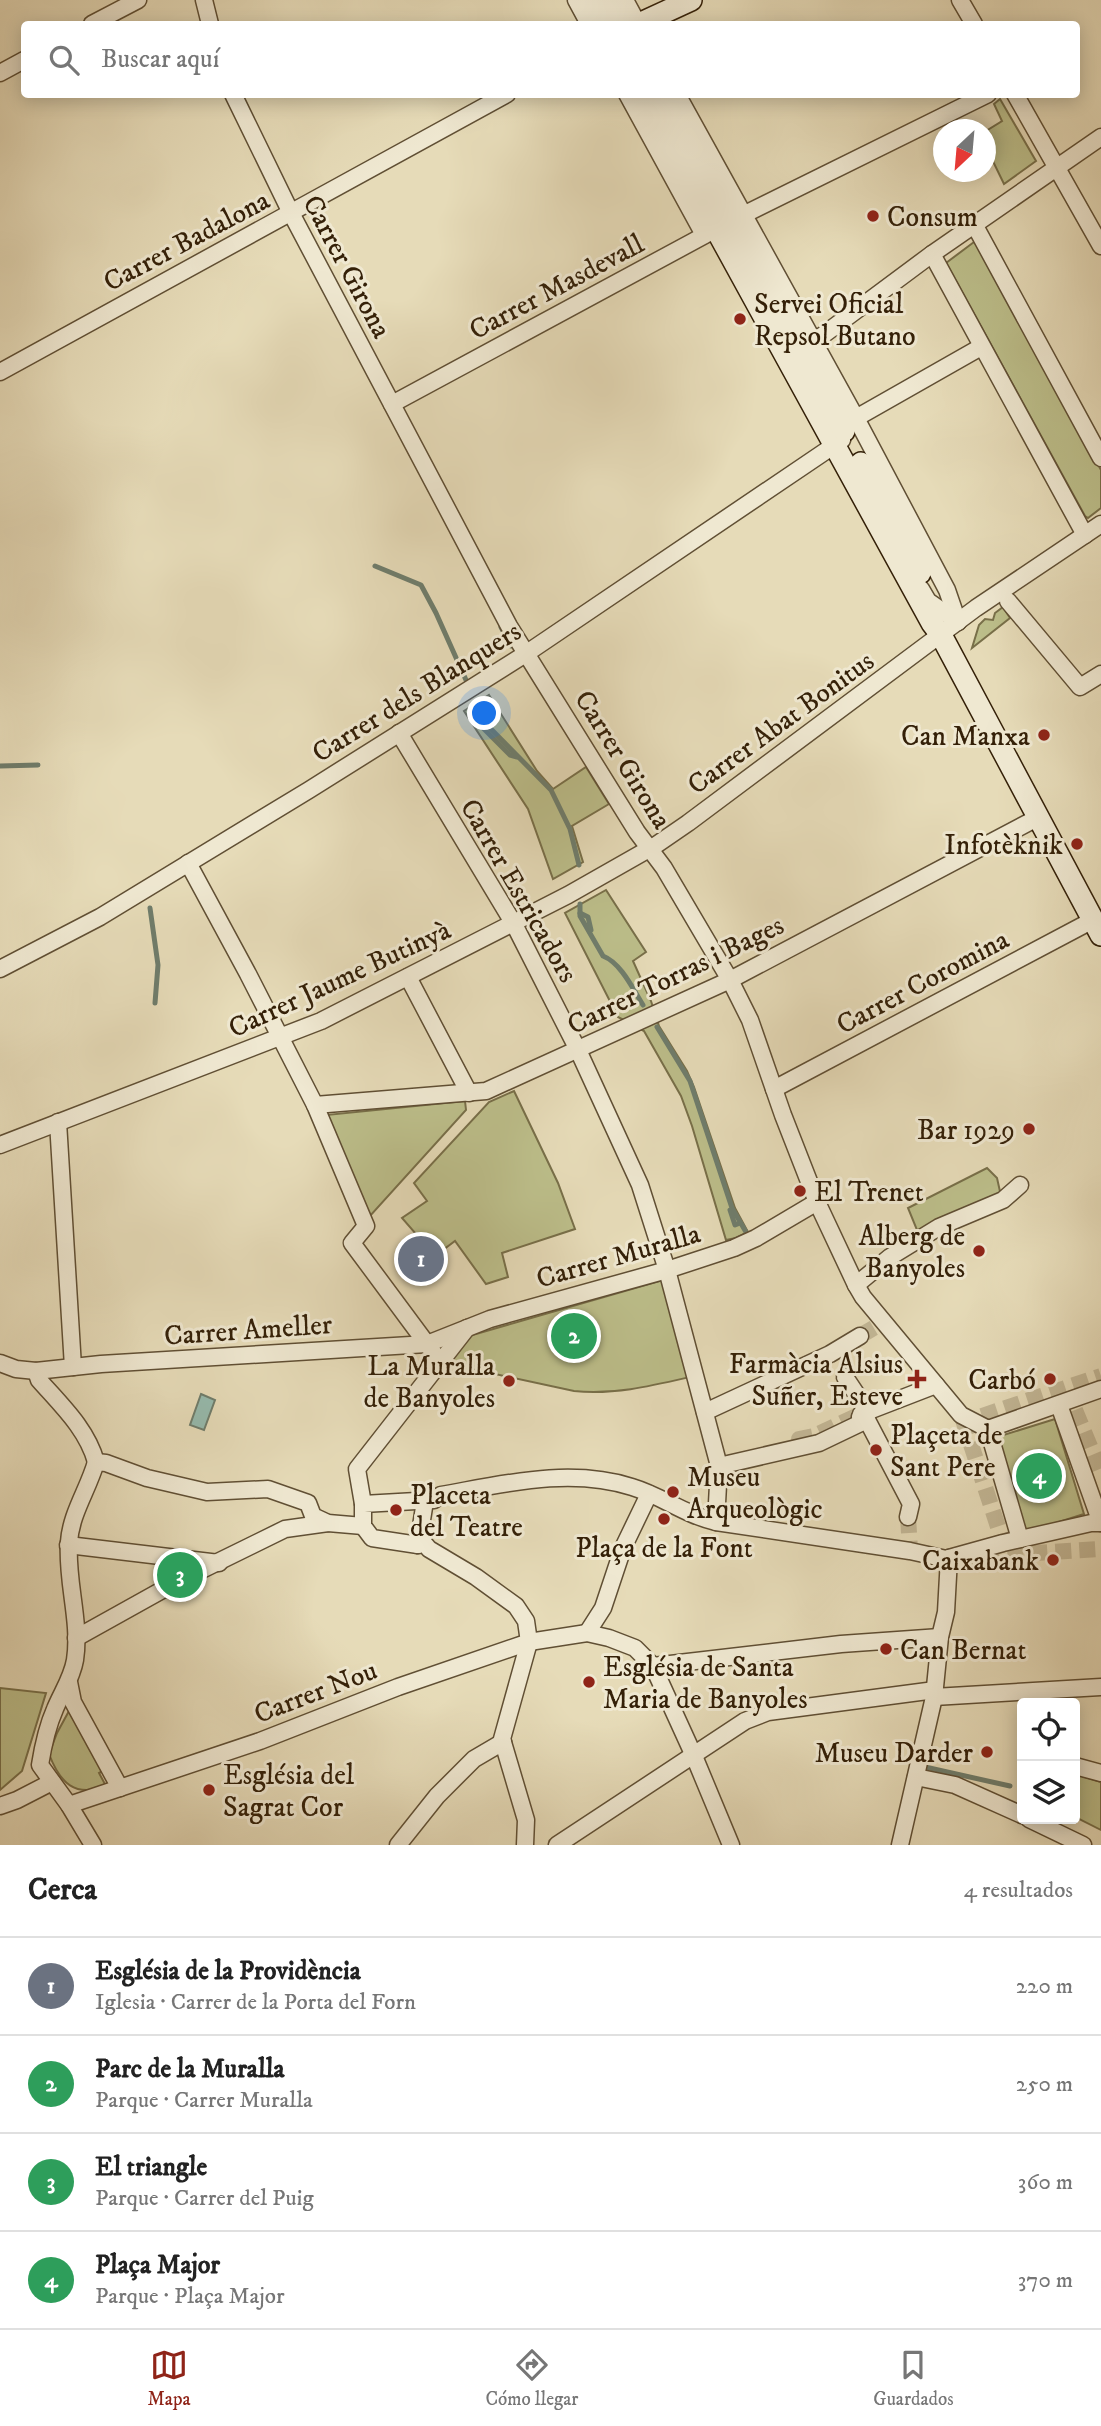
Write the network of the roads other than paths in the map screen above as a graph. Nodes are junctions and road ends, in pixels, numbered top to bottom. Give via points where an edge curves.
1 (138, 0) edge
2 (204, 0) edge
3 (576, 0) edge
4 (590, 0) edge
5 (611, 0) edge
6 (625, 0) edge
7 (691, 0) edge
8 (961, 0) edge
9 (98, 21) edge
10 (209, 21) edge
11 (587, 21) edge
12 (601, 21) edge
13 (622, 21) edge
14 (636, 21) edge
15 (645, 21) edge
16 (973, 21) edge
17 (21, 62) edge
18 (0, 73) edge
19 (235, 98) edge
20 (500, 98) edge
21 (630, 98) edge
22 (645, 98) edge
23 (664, 98) edge
24 (678, 98) edge
25 (980, 98) edge
26 (1016, 98) edge
27 (1101, 137) edge
28 (1057, 167) junction
29 (291, 213) junction
30 (975, 224) junction
31 (724, 225) junction
32 (1101, 246) edge
33 (932, 254) junction
34 (760, 311) junction
35 (807, 347) junction
36 (981, 347) junction
37 (0, 372) edge
38 (392, 404) junction
39 (846, 433) junction
40 (1101, 458) edge
41 (866, 504) junction
42 (1101, 524) edge
43 (1086, 535) junction
44 (942, 599) junction
45 (1008, 601) dead end
46 (949, 629) junction
47 (527, 653) junction
48 (1101, 674) edge
49 (399, 733) junction
50 (1037, 818) junction
51 (649, 848) junction
52 (188, 863) junction
53 (514, 924) junction
54 (1097, 928) edge
55 (0, 969) edge
56 (408, 977) junction
57 (730, 980) junction
58 (281, 1038) junction
59 (578, 1050) junction
60 (774, 1089) junction
61 (469, 1093) junction
62 (315, 1105) junction
63 (58, 1122) junction
64 (0, 1145) edge
65 (1020, 1185) dead end
66 (817, 1202) junction
67 (667, 1270) junction
68 (856, 1285) junction
69 (467, 1328) junction
70 (860, 1336) tunnel mouth
71 (427, 1344) junction
72 (830, 1354) junction
73 (0, 1363) edge
74 (441, 1363) junction
75 (73, 1367) junction
76 (36, 1371) junction
77 (936, 1385) junction
78 (1101, 1389) edge
79 (1069, 1402) junction
80 (705, 1412) junction
81 (864, 1415) junction
82 (973, 1421) junction
83 (96, 1462) junction
84 (719, 1466) junction
85 (649, 1494) junction
86 (425, 1502) junction
87 (363, 1504) junction
88 (908, 1517) tunnel mouth
89 (716, 1522) junction
90 (328, 1523) junction
91 (1101, 1523) edge
92 (363, 1526) junction
93 (1020, 1539) junction
94 (68, 1545) junction
95 (423, 1547) junction
96 (169, 1556) junction
97 (955, 1560) junction
98 (219, 1563) junction
99 (168, 1587) junction
100 (587, 1633) junction
101 (940, 1637) junction
102 (76, 1638) junction
103 (529, 1642) junction
104 (653, 1666) junction
105 (69, 1682) junction
106 (1101, 1687) edge
107 (934, 1693) junction
108 (503, 1742) junction
109 (694, 1756) junction
110 (1080, 1767) edge
111 (1101, 1773) edge
112 (916, 1777) junction
113 (52, 1782) junction
114 (120, 1788) junction
115 (69, 1805) junction
116 (0, 1806) edge
117 (1017, 1811) edge
118 (1042, 1824) edge
119 (93, 1845) edge
120 (398, 1845) edge
121 (525, 1845) edge
122 (557, 1845) edge
123 (731, 1845) edge
124 (900, 1845) edge
125 (1083, 1845) edge

1 - 9 street
2 - 10 street
3 - 11 street
4 - 12 main road
5 - 13 main road
6 - 14 street
7 - 15 main road
8 - 16 street
17 - 18 street
19 - 29 street, Carrer Girona
20 - 29 street, Carrer Badalona
21 - 31 street
22 - 31 main road
23 - 31 main road
24 - 31 street
25 - 31 street, Carrer Masdevall
26 - 28 street
27 - 28 street
28 - 30 street
28 - 32 street
29 - 37 street, Carrer Badalona
29 - 38 street, Carrer Girona
30 - 33 street
30 - 40 street
31 - 34 main road
31 - 35 main road
31 - 38 street, Carrer Masdevall
33 - 35 street
33 - 36 street
34 - 35 street via 771,316 788,345
34 - 39 main road
35 - 39 main road
36 - 39 street, Carrer dels Blanquers
36 - 43 street
38 - 47 street, Carrer Girona
39 - 41 main road
39 - 44 main road
39 - 47 street, Carrer dels Blanquers
41 - 44 street via 883,520 928,601
41 - 46 main road via 932,623
42 - 43 street, Carrer Abat Bonitus
43 - 46 street, Carrer Abat Bonitus
44 - 46 main road
45 - 48 street via 1080,687
46 - 50 main road
46 - 51 street, Carrer Abat Bonitus
47 - 49 street, Carrer dels Blanquers
47 - 51 street, Carrer Girona
49 - 52 street, Carrer dels Blanquers
49 - 53 street, Carrer Estricadors
50 - 54 main road
50 - 57 street, Carrer Torras i Bages
51 - 53 street, Carrer Jaume Butinyà
51 - 57 street, Carrer Girona
52 - 55 street, Carrer dels Blanquers
52 - 58 street
53 - 56 street, Carrer Jaume Butinyà
53 - 59 street, Carrer Estricadors
54 - 60 street, Carrer Coromina
56 - 58 street, Carrer Jaume Butinyà
56 - 61 street
57 - 59 street, Carrer Torras i Bages
57 - 60 street, Carrer Girona via 750,1020
58 - 62 street
58 - 63 street, Carrer Jaume Butinyà
59 - 61 street, Carrer Torras i Bages via 486,1091
59 - 67 street, Carrer Estricadors via 640,1185
60 - 66 street, Carrer Girona
61 - 62 street, Carrer Torras i Bages
62 - 71 street via 366,1226 352,1243
63 - 64 street, Carrer Jaume Butinyà
63 - 75 street
65 - 68 street via 1003,1200 939,1227
66 - 67 street, Carrer Muralla via 756,1238
66 - 68 street, Carrer Girona
67 - 69 street, Carrer Muralla
67 - 80 street, Carrer Estricadors
68 - 77 street, Carrer Girona
69 - 71 street, Carrer Muralla
69 - 74 street
70 - 72 street
71 - 74 street
71 - 75 street, Carrer Ameller
72 - 80 street
72 - 81 street
73 - 76 street, Carrer Ameller
74 - 87 street via 357,1469
75 - 76 street, Carrer Ameller
76 - 83 street via 78,1425
77 - 81 street
77 - 82 street, Carrer Girona
78 - 79 street
79 - 82 street
79 - 91 street
80 - 84 street, Carrer Estricadors
81 - 84 street via 819,1443
81 - 88 street via 911,1504
82 - 93 street
83 - 90 street via 207,1492 268,1489 308,1503 313,1516
83 - 94 street via 73,1515
84 - 89 street, Carrer Estricadors
85 - 86 street via 598,1478 516,1480
85 - 89 street via 694,1517
85 - 100 street via 603,1608
86 - 87 street
86 - 95 street
87 - 92 street
89 - 97 street
90 - 92 street
90 - 98 street via 285,1529
91 - 93 street
92 - 95 street via 372,1538
93 - 97 street
94 - 96 street
94 - 102 street
95 - 103 street via 516,1606 526,1621
96 - 98 street
96 - 99 street
97 - 101 street
98 - 99 street
99 - 102 street
100 - 103 street, Carrer Nou
100 - 104 street via 635,1648
101 - 104 street
101 - 107 street
102 - 105 street
103 - 108 street
103 - 114 street, Carrer Nou
104 - 109 street
105 - 113 street via 46,1731 40,1765
105 - 114 street via 73,1702
106 - 107 street
107 - 109 street via 768,1712 745,1721
107 - 112 street
108 - 120 street via 474,1759
108 - 121 street via 526,1820
109 - 122 street
109 - 123 street
110 - 111 street
112 - 117 street via 955,1784
112 - 124 street
113 - 115 street
113 - 116 street
114 - 115 street, Carrer Nou
115 - 119 street
118 - 125 street

